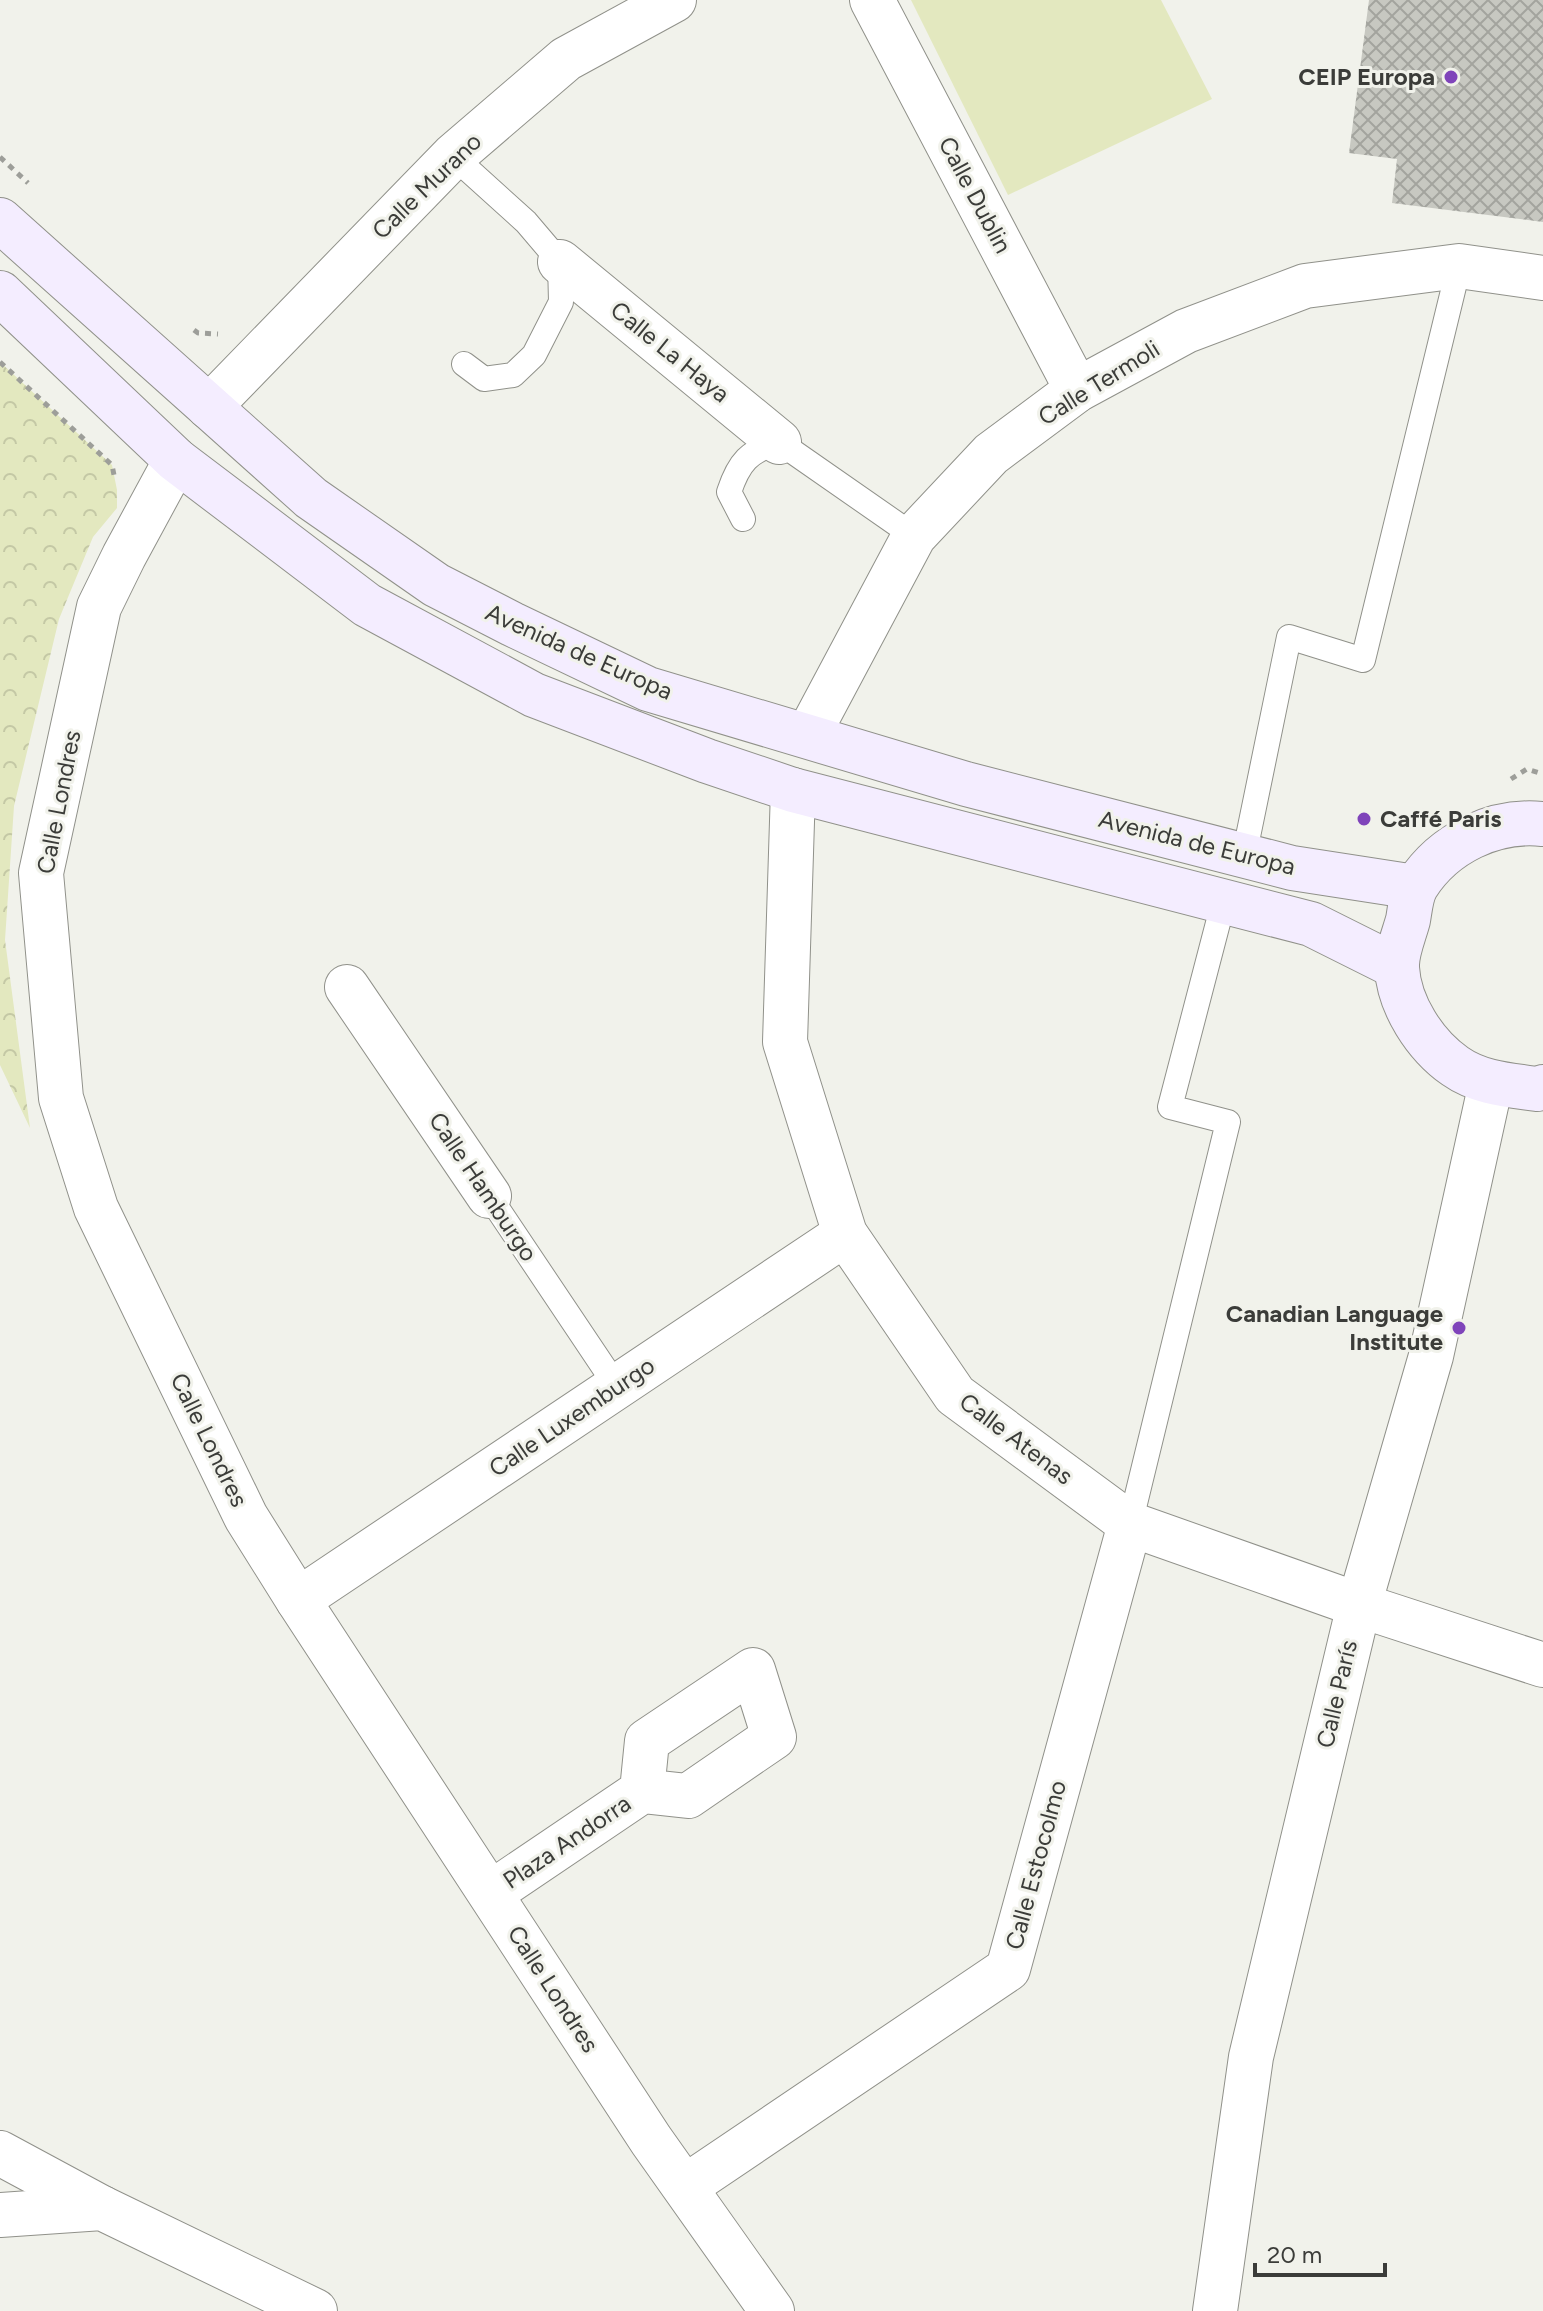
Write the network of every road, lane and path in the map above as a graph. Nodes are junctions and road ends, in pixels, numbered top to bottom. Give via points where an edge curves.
1 (674, 0) edge
2 (872, 0) edge
3 (453, 156) junction
4 (0, 220) edge
5 (560, 262) junction
6 (1459, 266) junction
7 (1543, 278) edge
8 (0, 293) edge
9 (0, 362) edge
10 (464, 364) dead end
11 (1077, 390) junction
12 (209, 407) junction
13 (779, 442) junction
14 (176, 460) junction
15 (112, 465) dead end
16 (743, 519) dead end
17 (914, 536) junction
18 (808, 735) junction
19 (793, 790) junction
20 (1543, 824) edge
21 (1244, 856) junction
22 (1415, 887) junction
23 (1224, 900) junction
24 (1397, 967) junction
25 (347, 987) dead end
26 (1491, 1083) junction
27 (1543, 1087) edge
28 (489, 1196) joint
29 (845, 1234) junction
30 (617, 1387) junction
31 (1130, 1524) junction
32 (298, 1600) junction
33 (1359, 1605) junction
34 (1543, 1665) edge
35 (642, 1791) dead end
36 (491, 1893) junction
37 (0, 2153) edge
38 (685, 2187) junction
39 (102, 2208) junction
40 (0, 2215) edge
41 (315, 2311) edge
42 (772, 2311) edge
43 (1215, 2311) edge

1 - 3 street, Calle Murano via 566,59
2 - 11 street, Calle Dublin
3 - 5 lane, Calle La Haya via 526,222
3 - 12 street, Calle Murano
4 - 12 main road, Avenida de Europa
5 - 10 lane via 561,302 534,355 513,375 484,379
5 - 13 street, Calle La Haya
6 - 7 street, Calle Termoli
6 - 11 street, Calle Termoli via 1305,286 1186,331
6 - 21 lane via 1363,660 1289,637
8 - 14 main road
9 - 15 path
11 - 17 street, Calle Termoli via 991,454
12 - 18 main road, Avenida de Europa via 311,498 436,585 648,689
13 - 16 lane via 758,448 736,470 729,492
13 - 17 lane, Calle La Haya
14 - 19 main road via 367,605 520,688
14 - 32 street, Calle Londres via 99,607 41,873 61,1098 96,1208 246,1517
17 - 18 street, Calle Termoli
18 - 21 main road, Avenida de Europa via 966,784
19 - 23 main road
19 - 29 street, Calle Atenas via 785,1042
20 - 22 main road via 1523,822 1481,831 1444,854
21 - 22 main road, Avenida de Europa
22 - 24 main road
23 - 24 main road via 1311,924
23 - 31 lane via 1170,1107 1228,1122
24 - 26 main road via 1406,1005 1426,1040 1456,1066
25 - 28 street, Calle Hamburgo
26 - 27 main road
26 - 33 street, Calle París via 1431,1356
28 - 30 lane, Calle Hamburgo
29 - 30 street, Calle Luxemburgo
29 - 31 street, Calle Atenas via 955,1395
30 - 32 street, Calle Luxemburgo
31 - 33 street, Calle Atenas
31 - 38 street, Calle Estocolmo via 1008,1969
32 - 36 street, Calle Londres
33 - 34 street, Calle Atenas
33 - 43 street, Calle París via 1251,2057
35 - 36 street, Plaza Andorra
36 - 38 street, Calle Londres
37 - 39 street
38 - 42 street, Calle Londres
39 - 40 street
39 - 41 street

